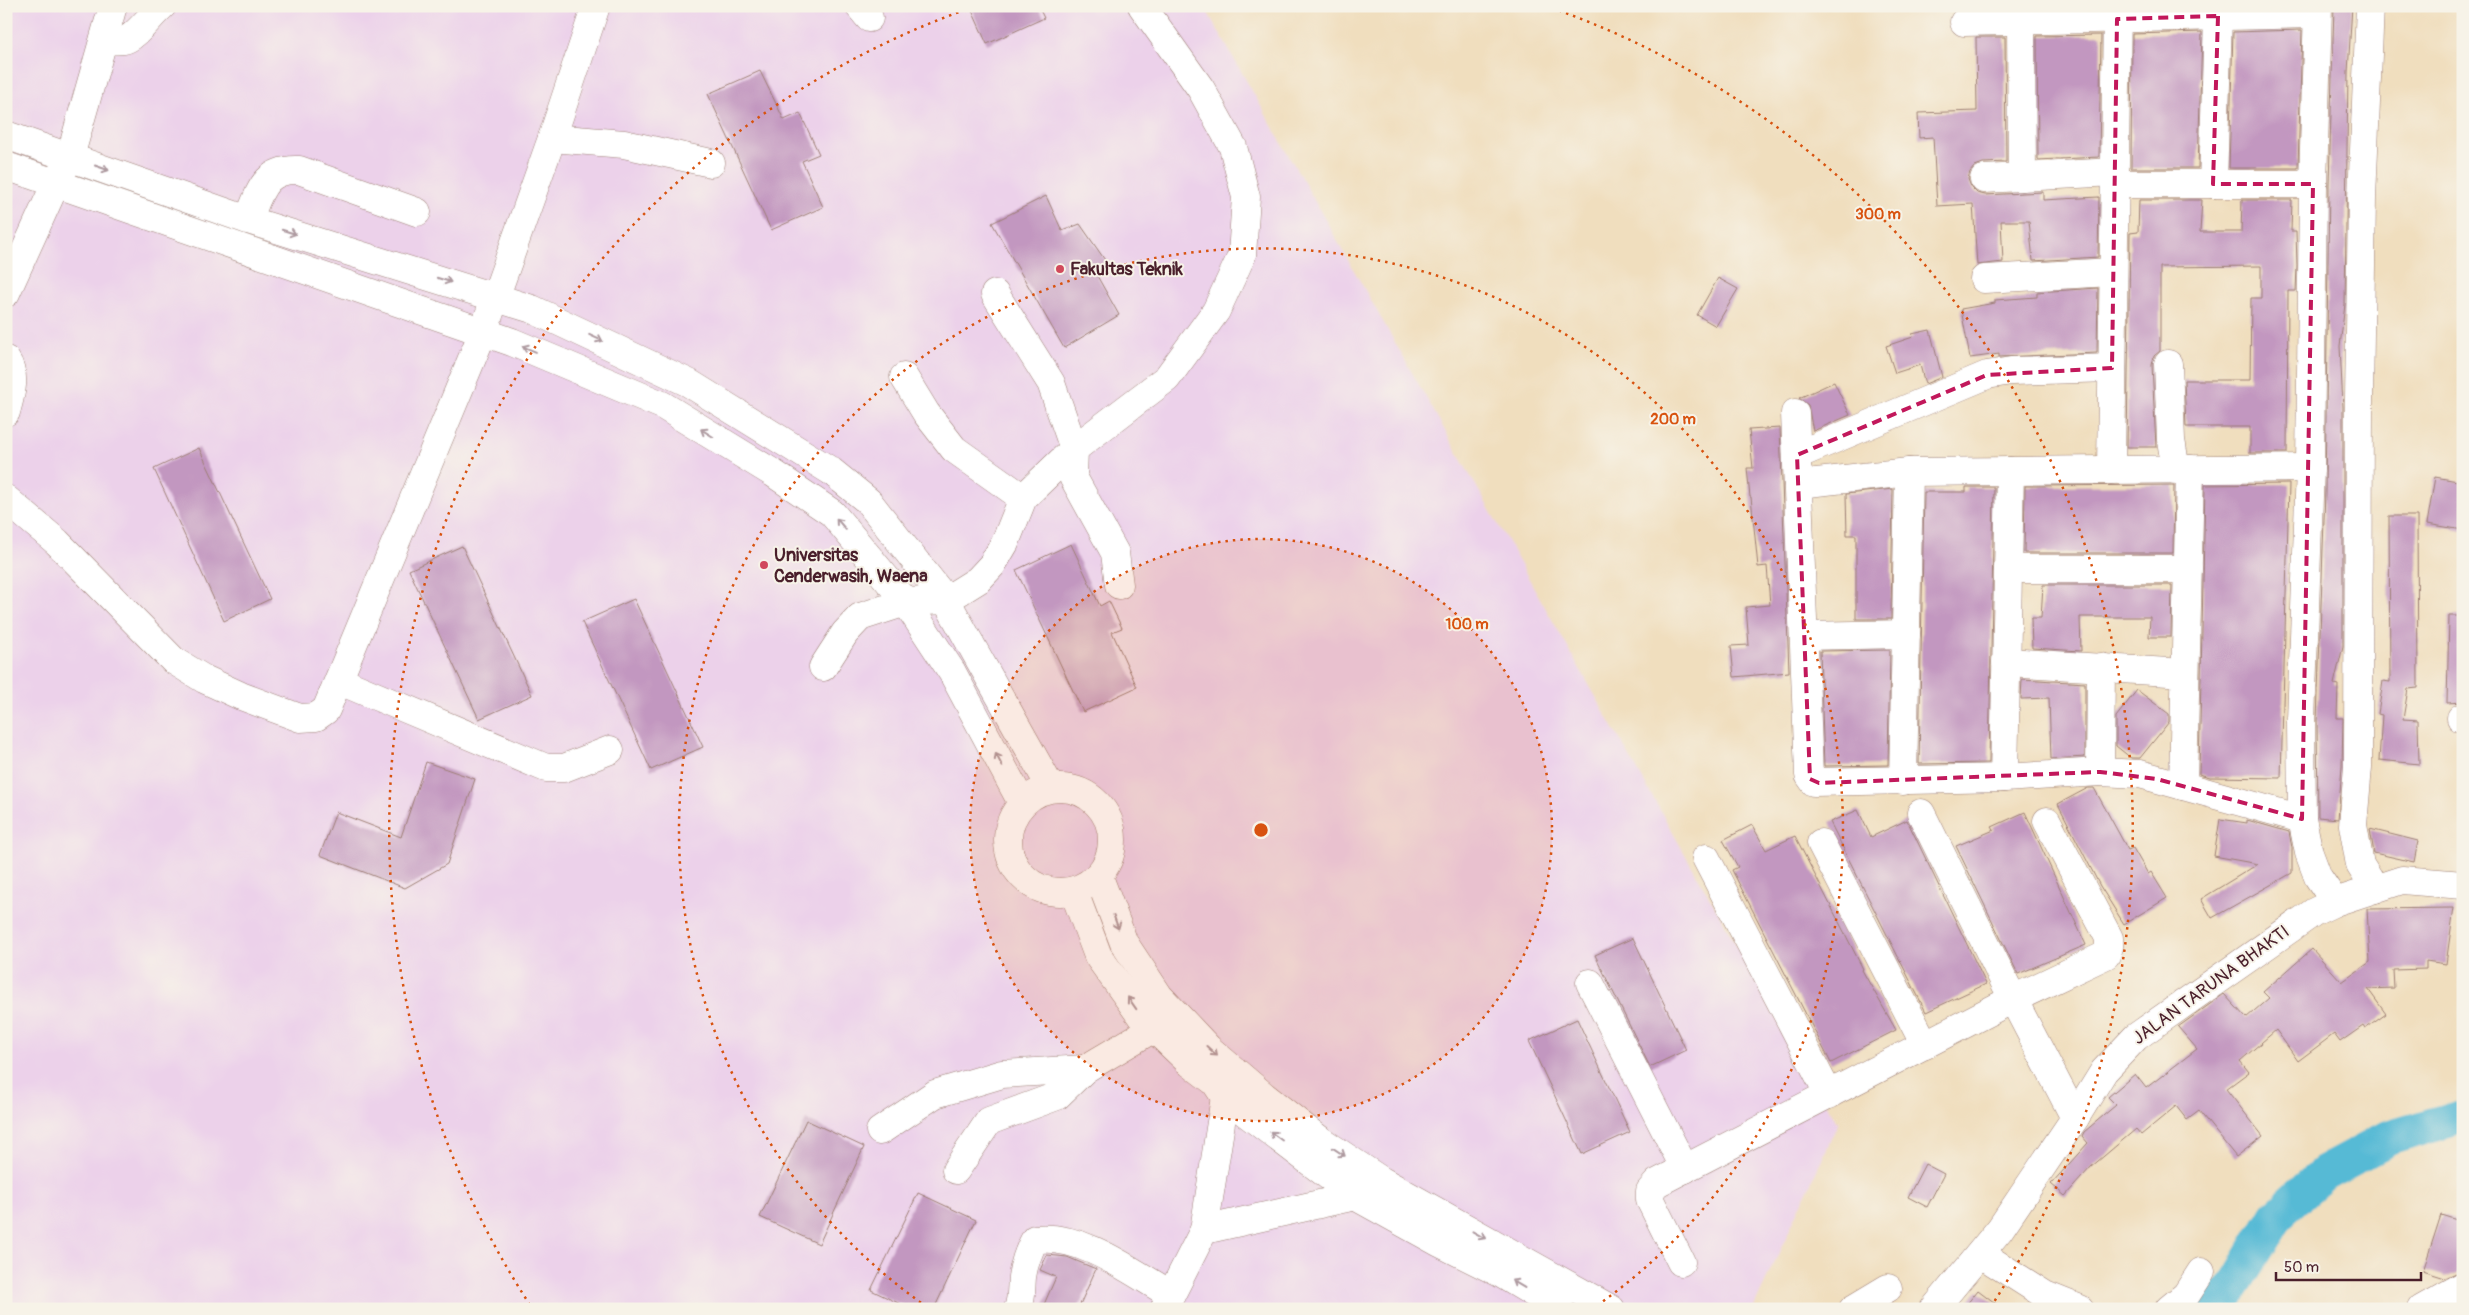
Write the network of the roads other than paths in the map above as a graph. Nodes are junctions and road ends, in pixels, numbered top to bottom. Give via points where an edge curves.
1 (113, 6) edge
2 (162, 6) edge
3 (596, 6) edge
4 (1142, 6) edge
5 (2370, 6) edge
6 (2318, 10) edge
7 (2117, 12) edge
8 (2218, 16) junction
9 (2021, 21) junction
10 (1964, 22) dead end
11 (104, 40) junction
12 (6, 135) edge
13 (552, 138) junction
14 (70, 157) junction
15 (711, 163) dead end
16 (6, 166) edge
17 (2022, 177) junction
18 (2114, 178) junction
19 (1984, 179) dead end
20 (56, 183) junction
21 (2213, 184) junction
22 (2313, 184) junction
23 (417, 212) dead end
24 (248, 220) junction
25 (2113, 272) junction
26 (1984, 279) dead end
27 (8, 284) edge
28 (995, 294) dead end
29 (495, 296) junction
30 (483, 332) junction
31 (6, 360) edge
32 (2168, 364) dead end
33 (2112, 368) junction
34 (904, 377) dead end
35 (6, 412) edge
36 (1795, 413) dead end
37 (1074, 449) junction
38 (1797, 455) junction
39 (2310, 468) junction
40 (2111, 470) junction
41 (2183, 470) junction
42 (2010, 471) junction
43 (1910, 472) junction
44 (1798, 484) junction
45 (6, 498) edge
46 (1023, 498) junction
47 (2008, 569) junction
48 (2188, 569) junction
49 (1119, 585) dead end
50 (946, 600) junction
51 (906, 602) junction
52 (1906, 634) junction
53 (1804, 636) junction
54 (2006, 662) junction
55 (823, 667) dead end
56 (2101, 667) junction
57 (2185, 673) junction
58 (340, 680) junction
59 (610, 750) dead end
60 (2100, 772) junction
61 (2004, 778) junction
62 (1903, 781) junction
63 (2183, 786) junction
64 (1051, 788) junction
65 (1022, 803) junction
66 (1921, 813) dead end
67 (2302, 819) junction
68 (2047, 821) dead end
69 (1821, 843) dead end
70 (1706, 858) dead end
71 (1099, 877) junction
72 (2463, 885) edge
73 (2375, 889) junction
74 (1074, 892) junction
75 (2335, 902) junction
76 (1590, 983) dead end
77 (2013, 999) junction
78 (1154, 1028) junction
79 (1925, 1045) junction
80 (1085, 1069) junction
81 (1828, 1095) junction
82 (1225, 1097) junction
83 (2076, 1118) junction
84 (880, 1131) dead end
85 (1685, 1169) junction
86 (956, 1170) dead end
87 (1355, 1196) junction
88 (1204, 1230) junction
89 (1981, 1254) junction
90 (1682, 1262) dead end
91 (2201, 1272) dead end
92 (2463, 1286) edge
93 (1167, 1302) edge
94 (1018, 1309) edge
95 (1560, 1309) edge
96 (1611, 1309) edge
97 (1934, 1309) edge
98 (2080, 1309) edge
99 (2169, 1309) edge
100 (2422, 1309) edge

1 - 11 street
2 - 11 street via 126,40
3 - 13 street
4 - 37 street via 1201,89 1233,147 1246,197 1242,255 1216,311 1167,378
5 - 73 street via 2362,198 2358,767 2353,825 2360,865
6 - 8 street
6 - 22 street
7 - 8 street
7 - 9 street
7 - 18 street
8 - 21 street
9 - 10 street
9 - 17 street
11 - 14 street
12 - 14 street
13 - 15 street via 624,144
13 - 29 street
14 - 20 street
14 -> 24 street
16 - 20 street
17 - 18 street
17 - 19 street
18 - 21 street
18 - 25 street
20 - 27 street
20 - 30 street
21 - 22 street
22 - 39 street
23 - 24 street via 299,170 287,169 277,171 262,185
24 -> 29 street
25 - 26 street
25 - 33 street
28 - 37 street via 1051,383
29 - 30 street
29 -> 50 street via 576,329 689,383 831,471 868,501
51 -> 30 street via 832,513 773,473 662,405
30 - 58 street
31 - 35 street via 12,369
32 - 41 street via 2171,440
33 - 38 street via 2011,371 1987,375
33 - 40 street
34 - 46 street via 954,449
36 - 38 street
37 - 46 street
37 - 49 street via 1073,477 1115,553
38 - 44 street
39 - 41 street
39 - 67 street
40 - 41 street
40 - 42 street
41 - 48 street
42 - 43 street
42 - 47 street
43 - 44 street
43 - 52 street
44 - 53 street
45 - 58 street via 57,542 173,660 204,679 300,718 316,717 326,710
46 - 50 street via 1005,544 992,565 978,580
47 - 48 street
47 - 54 street
48 - 57 street
50 - 51 street
50 - 64 street
51 - 55 street via 860,617 845,633
65 -> 51 street via 952,672
52 - 53 street
52 - 62 street
53 - 62 street via 1810,779 1819,783
54 - 56 street
54 - 61 street
56 - 57 street
56 - 60 street
57 - 63 street
58 - 59 street via 546,768 564,768
60 - 61 street
60 - 63 street via 2140,774
61 - 62 street
63 - 67 street
64 - 65 street via 1035,793
64 - 71 street via 1070,788 1088,795 1102,808 1111,824 1114,843 1109,861
65 - 74 street via 1008,827 1009,854 1013,862 1023,878 1047,892
66 - 77 street
67 - 75 street via 2318,877
68 - 77 street via 2109,938 2109,947 2106,954
69 - 79 street
70 - 81 street
71 - 74 street
71 -> 96 street via 1124,943 1159,996 1209,1049 1264,1096 1320,1140 1382,1181
72 - 73 street, JALAN TARUNA BHAKTI via 2402,880
73 - 75 street, JALAN TARUNA BHAKTI
78 -> 74 street via 1141,1016 1098,956
75 - 83 street, JALAN TARUNA BHAKTI via 2314,912 2136,1037 2104,1071
76 - 85 street
77 - 79 street
77 - 83 street
78 - 80 street
78 - 82 street via 1215,1082
79 - 81 street
80 - 84 street via 1002,1074 935,1094
80 - 86 street via 1057,1096 990,1121
81 - 85 street
87 -> 82 street
82 - 88 street
83 - 89 street, JALAN TARUNA BHAKTI
85 - 90 street via 1650,1190 1650,1200
87 - 88 street
95 -> 87 street via 1500,1273
88 - 93 street
89 - 97 street, JALAN TARUNA BHAKTI
89 - 98 street via 2046,1296
91 - 99 street via 2186,1295
92 - 100 street
93 - 94 street via 1103,1256 1059,1238 1047,1238 1035,1239 1030,1248

